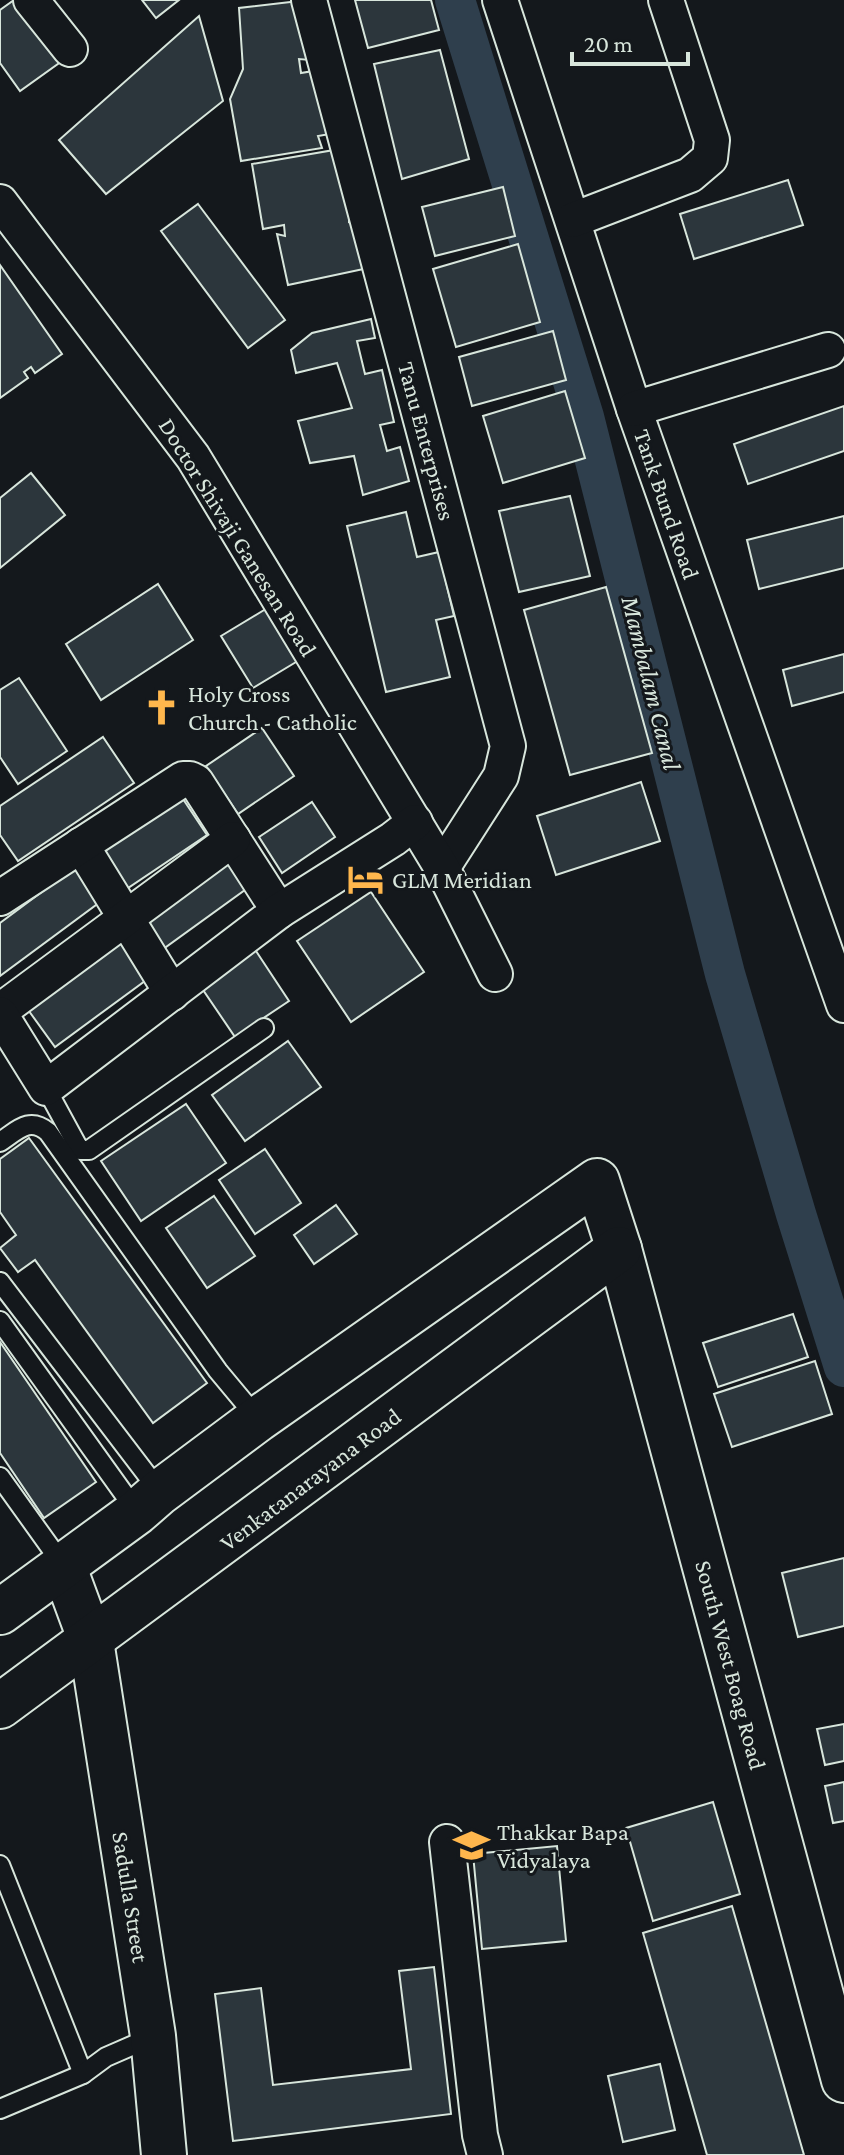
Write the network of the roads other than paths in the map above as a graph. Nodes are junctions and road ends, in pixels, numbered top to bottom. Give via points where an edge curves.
1 (31, 0) edge
2 (309, 0) edge
3 (500, 0) edge
4 (666, 0) edge
5 (70, 49) dead end
6 (0, 202) edge
7 (573, 220) junction
8 (828, 350) dead end
9 (634, 409) junction
10 (415, 822) junction
11 (233, 839) junction
12 (81, 845) junction
13 (442, 868) junction
14 (0, 898) edge
15 (279, 911) junction
16 (126, 917) junction
17 (495, 974) dead end
18 (172, 993) junction
19 (844, 1005) edge
20 (0, 1013) edge
21 (264, 1028) dead end
22 (46, 1088) junction
23 (0, 1142) edge
24 (619, 1249) junction
25 (0, 1282) edge
26 (0, 1321) edge
27 (258, 1419) junction
28 (0, 1477) edge
29 (148, 1502) junction
30 (63, 1565) junction
31 (0, 1612) edge
32 (91, 1641) junction
33 (0, 1706) edge
34 (447, 1842) dead end
35 (0, 1865) edge
36 (153, 2036) junction
37 (83, 2074) junction
38 (844, 2080) edge
39 (0, 2109) edge
40 (164, 2155) edge
41 (485, 2155) edge

1 - 5 street
2 - 13 street, Tanu Enterprises via 508,746 501,776
3 - 7 street, Tank Bund Road
4 - 7 street via 712,140 710,158 690,175
6 - 10 street, Doctor Shivaji Ganesan Road via 193,457
7 - 9 street, Tank Bund Road
8 - 9 street
9 - 19 street, Tank Bund Road
10 - 13 street, Doctor Shivaji Ganesan Road
10 - 15 street
11 - 12 street via 196,782 183,779
11 - 15 street
11 - 16 street
12 - 14 street
12 - 16 street
13 - 17 street, Doctor Shivaji Ganesan Road
15 - 18 street
16 - 18 street
16 - 20 street
18 - 22 street
20 - 22 street
21 - 22 lane via 89,1150 80,1150
23 - 27 lane via 29,1124 48,1132
24 - 27 street, South West Boag Road via 597,1181
24 - 32 street, Venkatanarayana Road
24 - 38 street, South West Boag Road
25 - 29 lane
26 - 29 lane
27 - 29 street
28 - 30 lane
29 - 30 street
30 - 31 street
30 - 32 street, Sadulla Street
32 - 33 street, Venkatanarayana Road
32 - 36 street, Sadulla Street
34 - 41 street
35 - 37 lane
36 - 37 lane
36 - 40 street, Sadulla Street
37 - 39 lane

